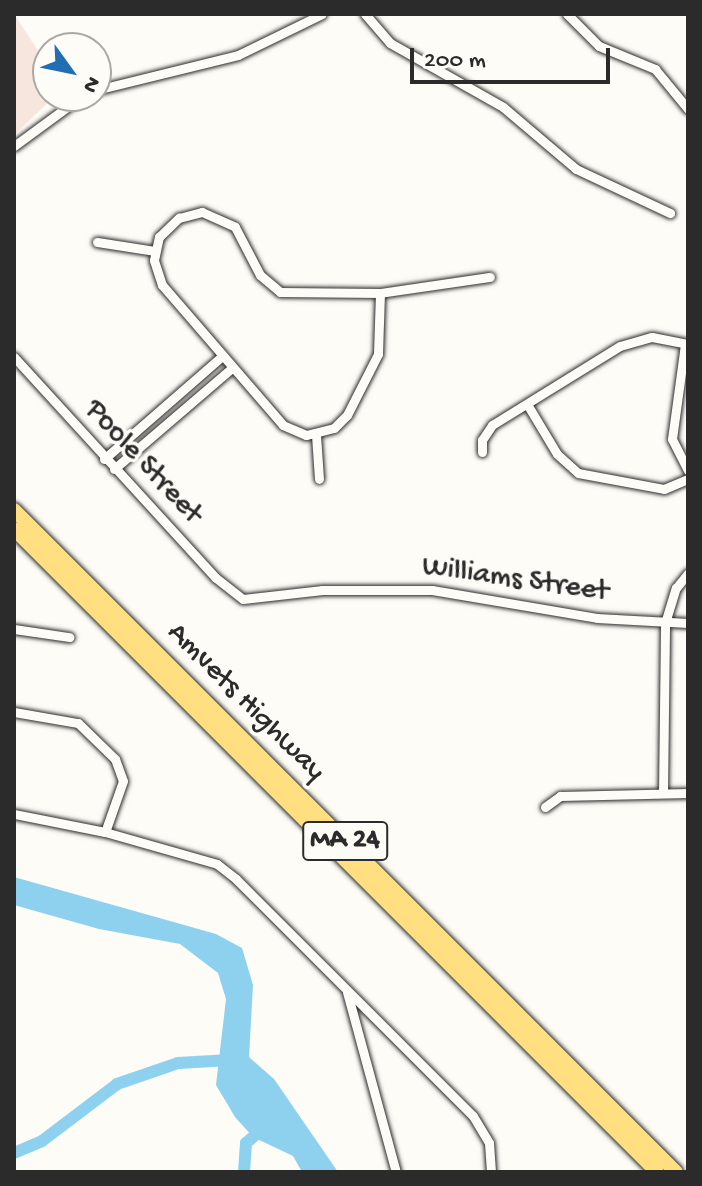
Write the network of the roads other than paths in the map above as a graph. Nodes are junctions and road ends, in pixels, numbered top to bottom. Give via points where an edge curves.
1 (322, 14) edge
2 (365, 14) edge
3 (567, 14) edge
4 (112, 86) edge
5 (688, 109) edge
6 (60, 112) edge
7 (14, 146) edge
8 (670, 213) dead end
9 (97, 242) dead end
10 (155, 251) junction
11 (490, 277) dead end
12 (380, 293) junction
13 (687, 344) edge
14 (222, 356) junction
15 (14, 357) edge
16 (232, 368) junction
17 (527, 404) junction
18 (316, 435) junction
19 (482, 452) dead end
20 (104, 459) junction
21 (114, 469) junction
22 (688, 470) edge
23 (319, 479) dead end
24 (688, 479) edge
25 (14, 510) edge
26 (14, 529) edge
27 (688, 573) edge
28 (240, 598) joint
29 (665, 623) junction
30 (688, 623) edge
31 (14, 629) edge
32 (69, 637) dead end
33 (14, 712) edge
34 (663, 793) junction
35 (688, 793) edge
36 (545, 807) dead end
37 (14, 814) edge
38 (105, 832) junction
39 (346, 989) junction
40 (396, 1172) edge
41 (491, 1172) edge
42 (657, 1172) edge
43 (676, 1172) edge

1 - 4 street via 238,55
2 - 8 street via 390,43 503,107 576,169
3 - 5 street via 594,43 655,69
6 - 7 street
9 - 10 street
10 - 12 street via 175,220 211,213 238,230 260,275 280,292
10 - 14 street via 162,285
11 - 12 street
12 - 18 street via 376,359 345,419
13 - 17 street via 652,337 631,341
13 - 22 street via 672,439
14 - 16 street
14 - 20 street
15 - 20 street, Poole Street
16 - 18 street via 283,425
16 - 21 street
17 - 19 street via 489,429
17 - 24 street via 557,454 578,473 664,489
18 - 23 street
20 - 21 street, Poole Street
21 - 28 street, Poole Street
25 - 43 highway, Amvets Highway / MA 24
26 - 42 highway, Amvets Highway / MA 24
27 - 29 street via 676,588
28 - 29 street, Williams Street via 432,590 597,618
29 - 30 street, Williams Street
29 - 34 street
31 - 32 street
33 - 38 street via 78,723 115,759 123,787
34 - 35 street
34 - 36 street via 560,796
37 - 38 street
38 - 39 street via 221,866
39 - 40 street
39 - 41 street via 478,1122 491,1149

